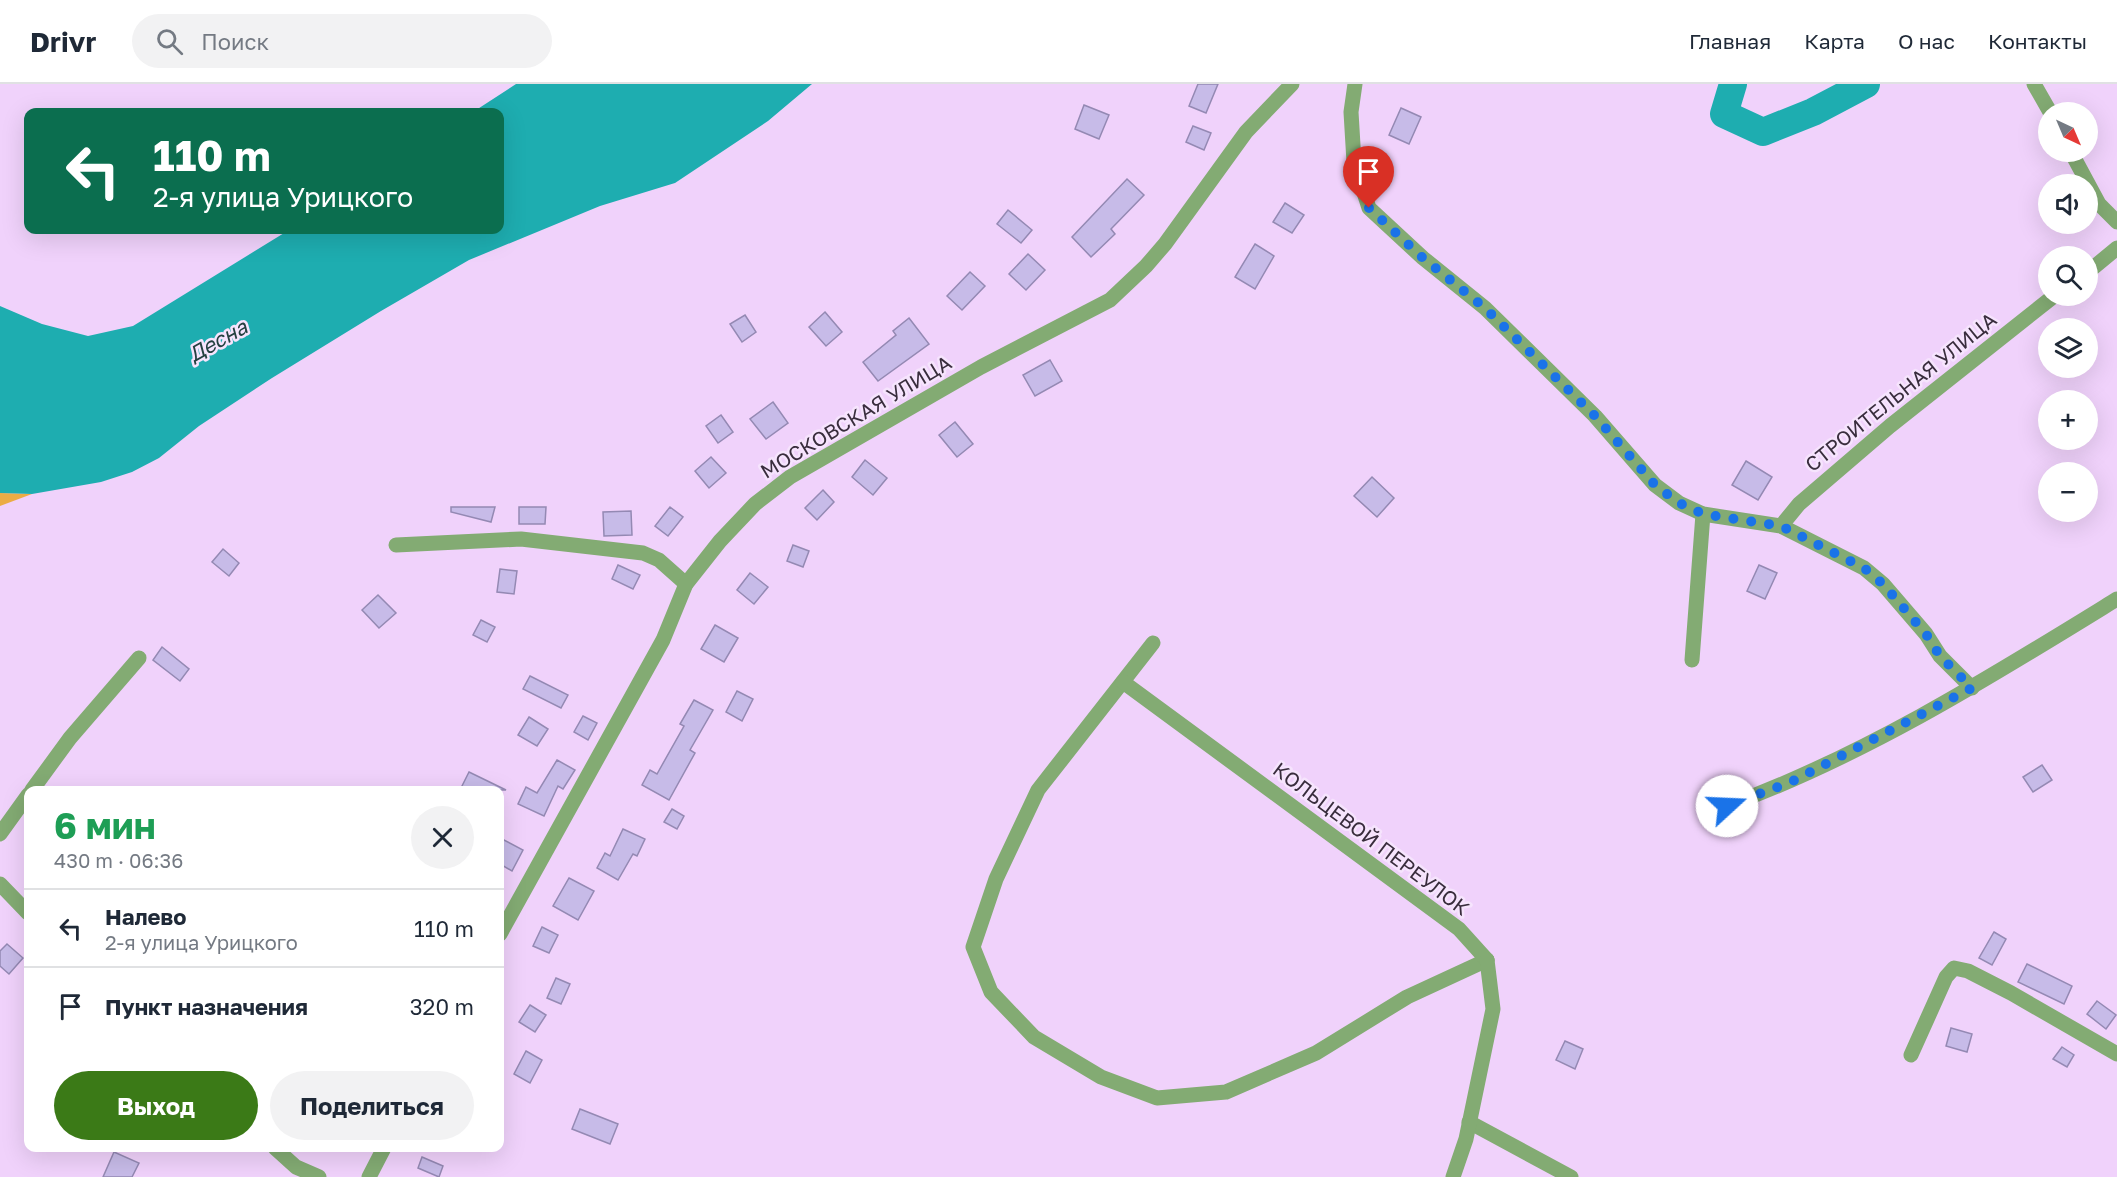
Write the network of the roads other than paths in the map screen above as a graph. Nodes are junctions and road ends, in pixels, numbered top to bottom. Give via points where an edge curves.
1 (1292, 84) edge
2 (1355, 84) edge
3 (2034, 84) edge
4 (2044, 102) edge
5 (2076, 162) edge
6 (2117, 222) edge
7 (2117, 248) edge
8 (2098, 264) edge
9 (2041, 306) edge
10 (1703, 514) junction
11 (1781, 526) junction
12 (396, 545) dead end
13 (686, 584) junction
14 (2117, 599) edge
15 (1153, 643) dead end
16 (140, 658) dead end
17 (1692, 660) dead end
18 (1124, 682) junction
19 (1972, 688) junction
20 (35, 786) edge
21 (24, 801) edge
22 (1727, 806) dead end
23 (0, 834) edge
24 (0, 884) edge
25 (24, 909) edge
26 (504, 927) edge
27 (1487, 960) junction
28 (2117, 1054) edge
29 (1911, 1055) dead end
30 (1470, 1122) junction
31 (279, 1152) edge
32 (382, 1152) edge
33 (319, 1177) edge
34 (369, 1177) edge
35 (1453, 1177) edge
36 (1571, 1177) edge

1 - 13 street, МОСКОВСКАЯ УЛИЦА via 1246,132 1165,244 1110,300 981,367 790,477 755,504
2 - 10 street via 1351,112 1354,162 1369,208 1485,308 1595,416 1655,485
3 - 4 street
5 - 6 street via 2099,204
7 - 8 street
9 - 11 street, СТРОИТЕЛЬНАЯ УЛИЦА via 1890,426 1799,504
10 - 11 street
10 - 17 street
11 - 19 street via 1864,568 1883,584 1940,656
12 - 13 street via 521,539 643,553 659,560
13 - 26 street, МОСКОВСКАЯ УЛИЦА via 663,640
14 - 19 street
15 - 18 street
16 - 20 street via 70,738
18 - 27 street, КОЛЬЦЕВОЙ ПЕРЕУЛОК via 1459,929
18 - 27 street via 1038,790 996,879 974,947 991,992 1034,1037 1101,1077 1157,1098 1226,1092 1316,1053 1407,997
19 - 22 street via 1791,782
21 - 23 street
24 - 25 street
27 - 30 street via 1493,1009
28 - 29 street via 2011,993 1954,968 1946,976
30 - 35 street
30 - 36 street
31 - 33 street via 296,1167
32 - 34 street

